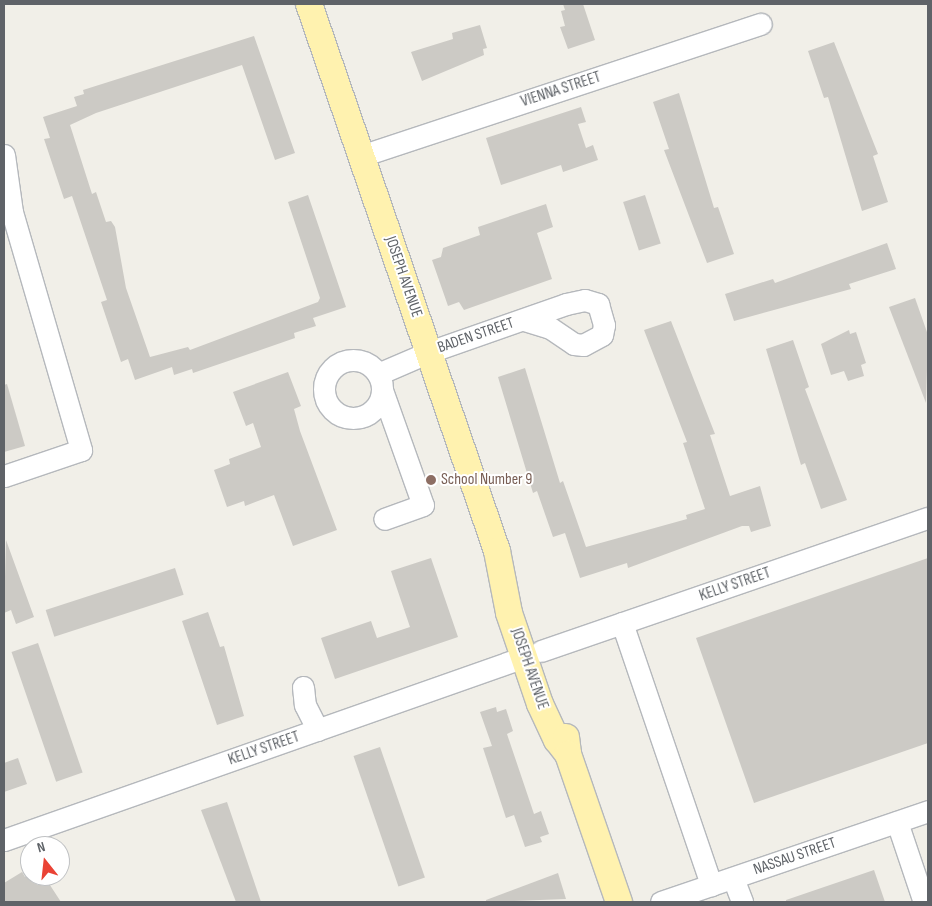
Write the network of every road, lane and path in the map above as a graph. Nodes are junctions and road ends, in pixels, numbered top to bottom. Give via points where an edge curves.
1 (309, 4) edge
2 (761, 24) dead end
3 (4, 155) edge
4 (361, 156) junction
5 (523, 320) dead end
6 (429, 352) junction
7 (4, 476) edge
8 (928, 518) edge
9 (384, 519) dead end
10 (622, 623) junction
11 (533, 654) junction
12 (309, 707) dead end
13 (318, 730) junction
14 (928, 811) edge
15 (897, 822) junction
16 (4, 840) edge
17 (733, 878) junction
18 (711, 885) junction
19 (619, 902) edge
20 (661, 902) edge
21 (742, 902) edge
22 (924, 902) edge

1 - 4 main road, JOSEPH AVENUE
2 - 4 street, VIENNA STREET
3 - 7 street via 12,212 81,450
4 - 6 main road, JOSEPH AVENUE
5 - 6 street, BADEN STREET
6 - 9 street, BADEN STREET via 380,382 423,505
6 - 11 main road, JOSEPH AVENUE
8 - 10 street, KELLY STREET
10 - 11 street, KELLY STREET
10 - 18 street
11 - 13 street, KELLY STREET
11 - 19 main road, JOSEPH AVENUE via 561,712 568,754
12 - 13 street
13 - 16 street, KELLY STREET
14 - 15 street, NASSAU STREET
15 - 17 street, NASSAU STREET
15 - 22 street
17 - 18 street, NASSAU STREET
17 - 21 street
18 - 20 street, NASSAU STREET

